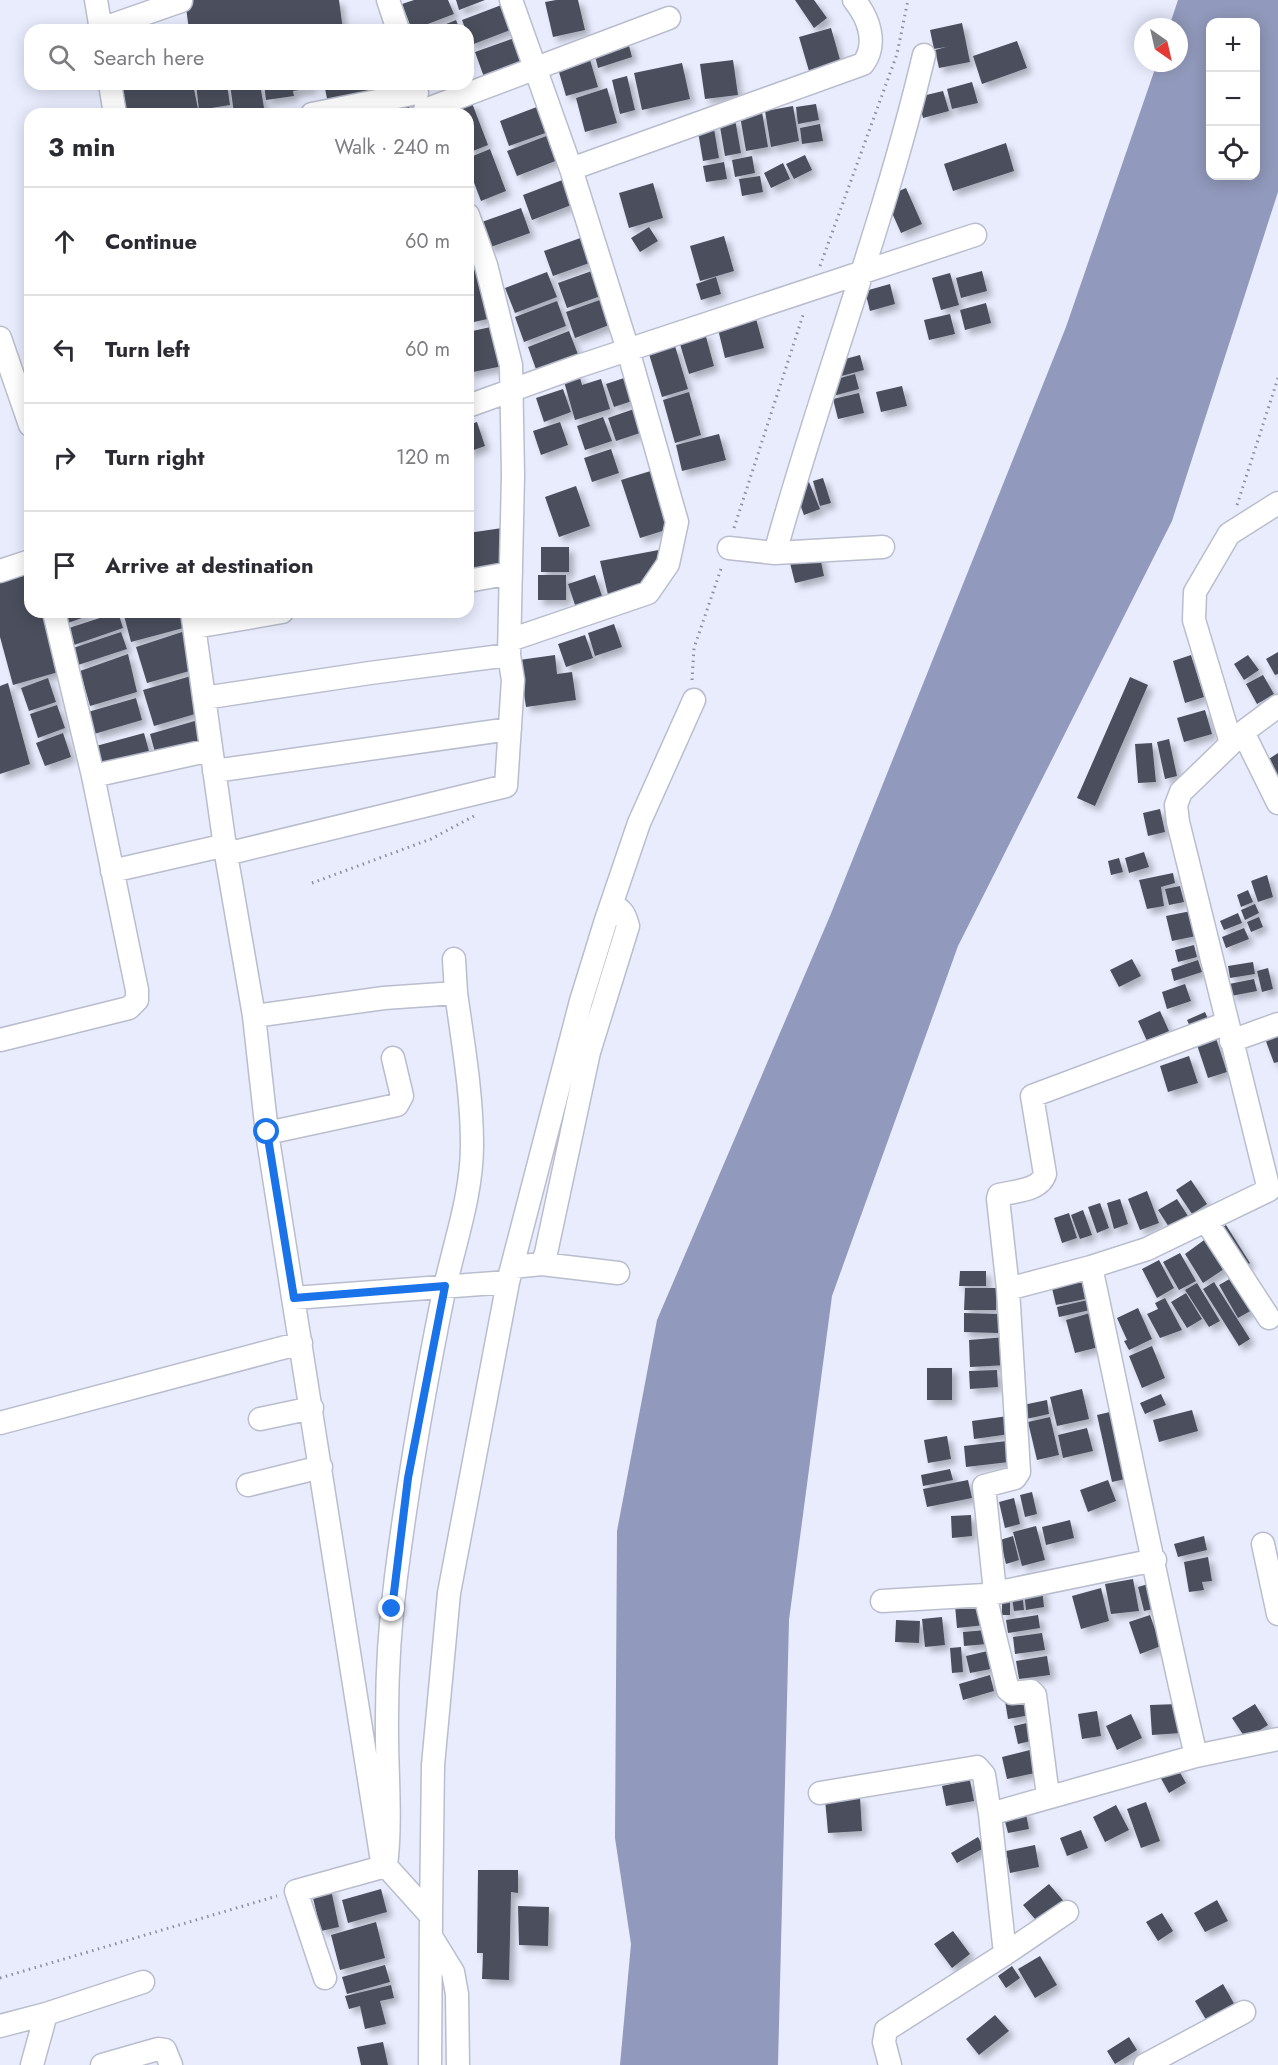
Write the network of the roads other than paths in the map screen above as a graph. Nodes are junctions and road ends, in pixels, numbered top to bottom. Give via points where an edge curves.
1 (96, 0) edge
2 (388, 0) edge
3 (511, 0) edge
4 (854, 0) edge
5 (181, 1) edge
6 (669, 18) dead end
7 (100, 24) edge
8 (118, 24) edge
9 (396, 24) edge
10 (924, 55) dead end
11 (536, 67) junction
12 (474, 85) edge
13 (111, 90) edge
14 (456, 90) edge
15 (421, 100) edge
16 (114, 108) edge
17 (359, 108) edge
18 (571, 169) junction
19 (975, 235) dead end
20 (474, 250) edge
21 (477, 267) edge
22 (862, 272) junction
23 (0, 338) edge
24 (628, 350) junction
25 (512, 392) junction
26 (474, 404) edge
27 (24, 408) edge
28 (1278, 503) edge
29 (883, 547) dead end
30 (729, 548) road end
31 (775, 553) junction
32 (24, 563) edge
33 (0, 571) edge
34 (512, 573) junction
35 (474, 580) edge
36 (55, 618) edge
37 (194, 619) edge
38 (510, 648) junction
39 (204, 698) junction
40 (694, 700) road end
41 (1278, 706) edge
42 (510, 729) junction
43 (1237, 738) junction
44 (213, 761) junction
45 (93, 776) junction
46 (1278, 803) edge
47 (226, 850) junction
48 (112, 871) junction
49 (612, 904) junction
50 (454, 959) dead end
51 (456, 993) junction
52 (254, 1016) junction
53 (1278, 1024) edge
54 (1229, 1032) junction
55 (0, 1040) edge
56 (393, 1058) dead end
57 (267, 1132) junction
58 (1206, 1221) junction
59 (542, 1264) junction
60 (1091, 1267) junction
61 (618, 1273) dead end
62 (510, 1275) junction
63 (445, 1286) junction
64 (1008, 1289) junction
65 (294, 1298) junction
66 (1269, 1318) dead end
67 (301, 1343) junction
68 (312, 1408) junction
69 (260, 1419) dead end
70 (0, 1423) edge
71 (321, 1467) junction
72 (248, 1485) dead end
73 (1263, 1544) dead end
74 (1155, 1560) junction
75 (990, 1594) junction
76 (882, 1601) dead end
77 (1278, 1614) edge
78 (1278, 1739) edge
79 (1278, 1749) edge
80 (1196, 1756) junction
81 (820, 1793) dead end
82 (1048, 1796) junction
83 (990, 1814) junction
84 (391, 1871) junction
85 (1067, 1912) dead end
86 (431, 1927) junction
87 (1005, 1954) junction
88 (325, 1978) dead end
89 (143, 1982) dead end
90 (1244, 2012) dead end
91 (46, 2014) junction
92 (0, 2026) edge
93 (32, 2065) edge
94 (102, 2065) edge
95 (171, 2065) edge
96 (430, 2065) edge
97 (458, 2065) edge
98 (890, 2065) edge
99 (1145, 2065) edge

1 - 7 street
2 - 9 street
3 - 11 street
4 - 18 street via 868,24 870,54 863,64
5 - 8 street
6 - 11 street
10 - 22 street
11 - 12 street
11 - 18 street
13 - 16 street
14 - 15 street
15 - 17 street
18 - 24 street
19 - 22 street
20 - 21 street
21 - 25 street via 507,346
22 - 24 street
22 - 31 street
23 - 27 street
24 - 25 street
24 - 38 street via 676,516 668,564 648,593
25 - 26 street
25 - 34 street
28 - 43 street via 1229,534 1195,592 1194,620
29 - 31 street
30 - 31 street
32 - 33 street
34 - 35 street
34 - 38 street
36 - 45 street
37 - 39 street
38 - 39 street
38 - 42 street
39 - 44 street
40 - 49 street via 639,823
41 - 43 street
42 - 44 street
42 - 47 street via 506,786
43 - 46 street
43 - 54 street via 1181,792 1176,805
44 - 45 street
44 - 47 street
45 - 48 street
47 - 48 street
47 - 52 street
48 - 55 street via 137,1000 129,1008
49 - 59 street via 625,915 628,926 589,1052
49 - 62 street via 580,1001
50 - 51 street
51 - 52 street
51 - 63 street via 469,1079 472,1146 460,1228
52 - 57 street
53 - 54 street
54 - 58 street via 1269,1190
54 - 64 street via 1032,1096 1045,1174 1036,1186 999,1195
56 - 57 street via 402,1096 394,1107
57 - 65 street
58 - 60 street via 1147,1249
58 - 66 street
59 - 61 street
59 - 62 street
60 - 64 street
60 - 74 street
62 - 63 street
62 - 86 street via 449,1593 434,1765
63 - 65 street
63 - 84 street via 408,1478 392,1609 387,1718
64 - 75 street via 1019,1472 1015,1478 984,1486
65 - 67 street
67 - 68 street
67 - 70 street
68 - 69 street
68 - 71 street
71 - 72 street
71 - 84 street via 381,1855
73 - 77 street
74 - 75 street
74 - 80 street via 1168,1637
75 - 76 street
75 - 82 street via 1008,1690 1031,1691 1035,1695
78 - 80 street
79 - 80 street via 1248,1748
80 - 82 street
81 - 83 street via 977,1767 984,1775
82 - 83 street
83 - 87 street
84 - 86 street via 412,1895
84 - 88 street via 297,1891
85 - 87 street
86 - 96 street
86 - 97 street via 453,1972
87 - 98 street via 886,2030 884,2042
89 - 91 street
90 - 99 street
91 - 92 street
91 - 93 street
94 - 95 street via 158,2049 165,2050

